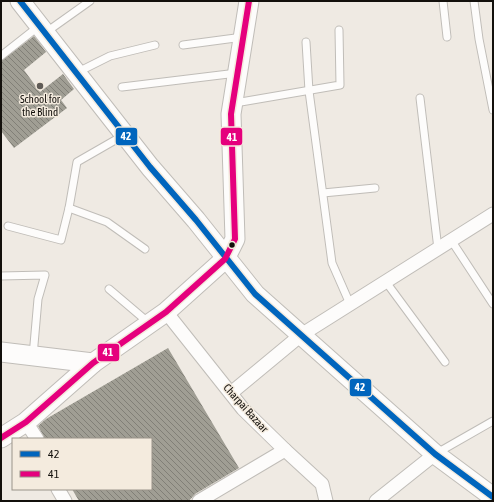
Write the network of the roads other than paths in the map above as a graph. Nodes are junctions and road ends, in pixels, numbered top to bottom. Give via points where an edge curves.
1 (20, 1) edge
2 (90, 1) edge
3 (249, 1) edge
4 (442, 1) edge
5 (474, 1) edge
6 (42, 29) junction
7 (339, 30) dead end
8 (243, 37) junction
9 (447, 37) dead end
10 (306, 42) dead end
11 (155, 45) dead end
12 (183, 45) dead end
13 (1, 56) edge
14 (76, 73) junction
15 (237, 73) junction
16 (122, 87) dead end
17 (309, 90) junction
18 (420, 98) dead end
19 (232, 103) junction
20 (493, 110) edge
21 (125, 135) junction
22 (374, 188) dead end
23 (323, 193) junction
24 (69, 208) junction
25 (493, 214) edge
26 (8, 226) dead end
27 (451, 240) junction
28 (145, 249) dead end
29 (438, 249) junction
30 (226, 259) junction
31 (1, 276) edge
32 (386, 282) junction
33 (109, 289) dead end
34 (493, 303) edge
35 (350, 304) junction
36 (166, 312) junction
37 (149, 323) junction
38 (301, 335) junction
39 (1, 352) edge
40 (33, 356) junction
41 (445, 362) dead end
42 (93, 363) junction
43 (231, 393) junction
44 (493, 421) edge
45 (24, 429) edge
46 (1, 438) edge
47 (36, 438) edge
48 (287, 453) junction
49 (435, 454) junction
50 (59, 490) edge
51 (68, 490) edge
52 (492, 495) edge
53 (65, 501) edge
54 (74, 501) edge
55 (200, 501) edge
56 (212, 501) edge
57 (326, 501) edge
58 (376, 501) edge

1 - 6 street
2 - 6 lane
3 - 8 street
4 - 9 lane
5 - 20 lane
6 - 13 lane
6 - 14 street
7 - 17 lane via 340,85
8 - 12 lane
8 - 15 street
10 - 17 lane
11 - 14 lane via 110,56
14 - 21 street
15 - 16 lane
15 - 19 street
17 - 19 lane
17 - 23 lane
18 - 29 lane
19 - 30 street via 235,239
21 - 24 lane via 77,162
21 - 30 street
22 - 23 lane
23 - 35 lane via 332,263
24 - 26 lane via 61,240
24 - 28 lane via 106,222
25 - 27 street
27 - 29 street
27 - 34 lane
29 - 32 street
30 - 36 street
30 - 38 street via 255,294
31 - 40 lane via 45,275 38,299
32 - 35 street
32 - 41 lane
33 - 37 lane
35 - 38 street
36 - 37 street
36 - 43 street, Charpai Bazaar
37 - 42 street
38 - 43 street
38 - 49 street
39 - 40 street
40 - 42 street
42 - 45 street
43 - 48 street, Charpai Bazaar
44 - 49 lane
45 - 46 street
45 - 47 street
48 - 55 street
48 - 56 street
48 - 57 street, Charpai Bazaar via 322,484
49 - 52 street
49 - 58 street
50 - 53 street
51 - 54 street

